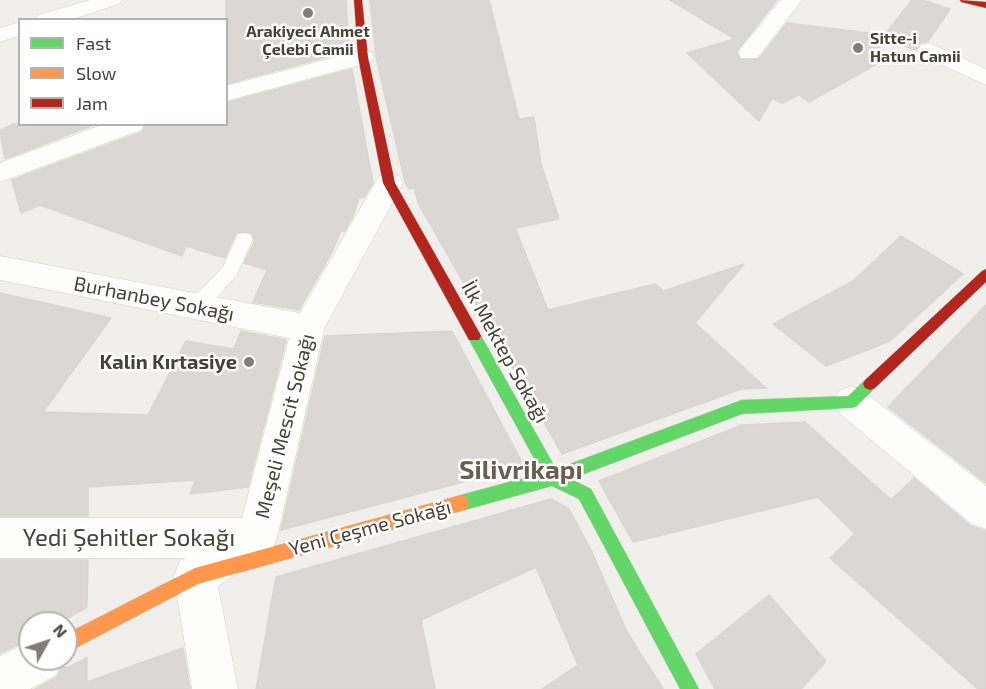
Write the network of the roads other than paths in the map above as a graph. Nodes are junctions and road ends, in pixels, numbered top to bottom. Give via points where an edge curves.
1 (112, 0) edge
2 (358, 0) edge
3 (792, 0) edge
4 (964, 0) edge
5 (986, 5) edge
6 (53, 18) edge
7 (18, 29) edge
8 (0, 35) edge
9 (929, 50) dead end
10 (749, 54) dead end
11 (363, 57) junction
12 (986, 78) edge
13 (228, 93) edge
14 (126, 126) edge
15 (0, 173) edge
16 (388, 183) junction
17 (244, 238) dead end
18 (0, 268) edge
19 (986, 274) edge
20 (196, 307) junction
21 (308, 328) junction
22 (851, 402) junction
23 (553, 478) junction
24 (986, 510) edge
25 (0, 538) edge
26 (257, 538) junction
27 (195, 576) junction
28 (78, 638) edge
29 (18, 671) edge
30 (0, 681) edge
31 (215, 689) edge
32 (690, 689) edge

1 - 6 street
2 - 11 street, İlk Mektep Sokağı
3 - 10 street
4 - 5 street
7 - 8 street
9 - 12 street
11 - 13 street
11 - 16 street, İlk Mektep Sokağı
14 - 15 street
16 - 21 street, Meşeli Mescit Sokağı
16 - 23 street, İlk Mektep Sokağı
17 - 20 lane via 230,271
18 - 20 street, Burhanbey Sokağı
19 - 22 street
20 - 21 street, Burhanbey Sokağı
21 - 26 street, Meşeli Mescit Sokağı
22 - 23 street, Yeni Çeşme Sokağı via 742,407
22 - 24 street
23 - 27 street, Yeni Çeşme Sokağı
23 - 32 street via 585,494
25 - 26 street, Yedi Şehitler Sokağı
26 - 27 street, Meşeli Mescit Sokağı
27 - 28 street, Yeni Çeşme Sokağı
27 - 31 street
29 - 30 street

